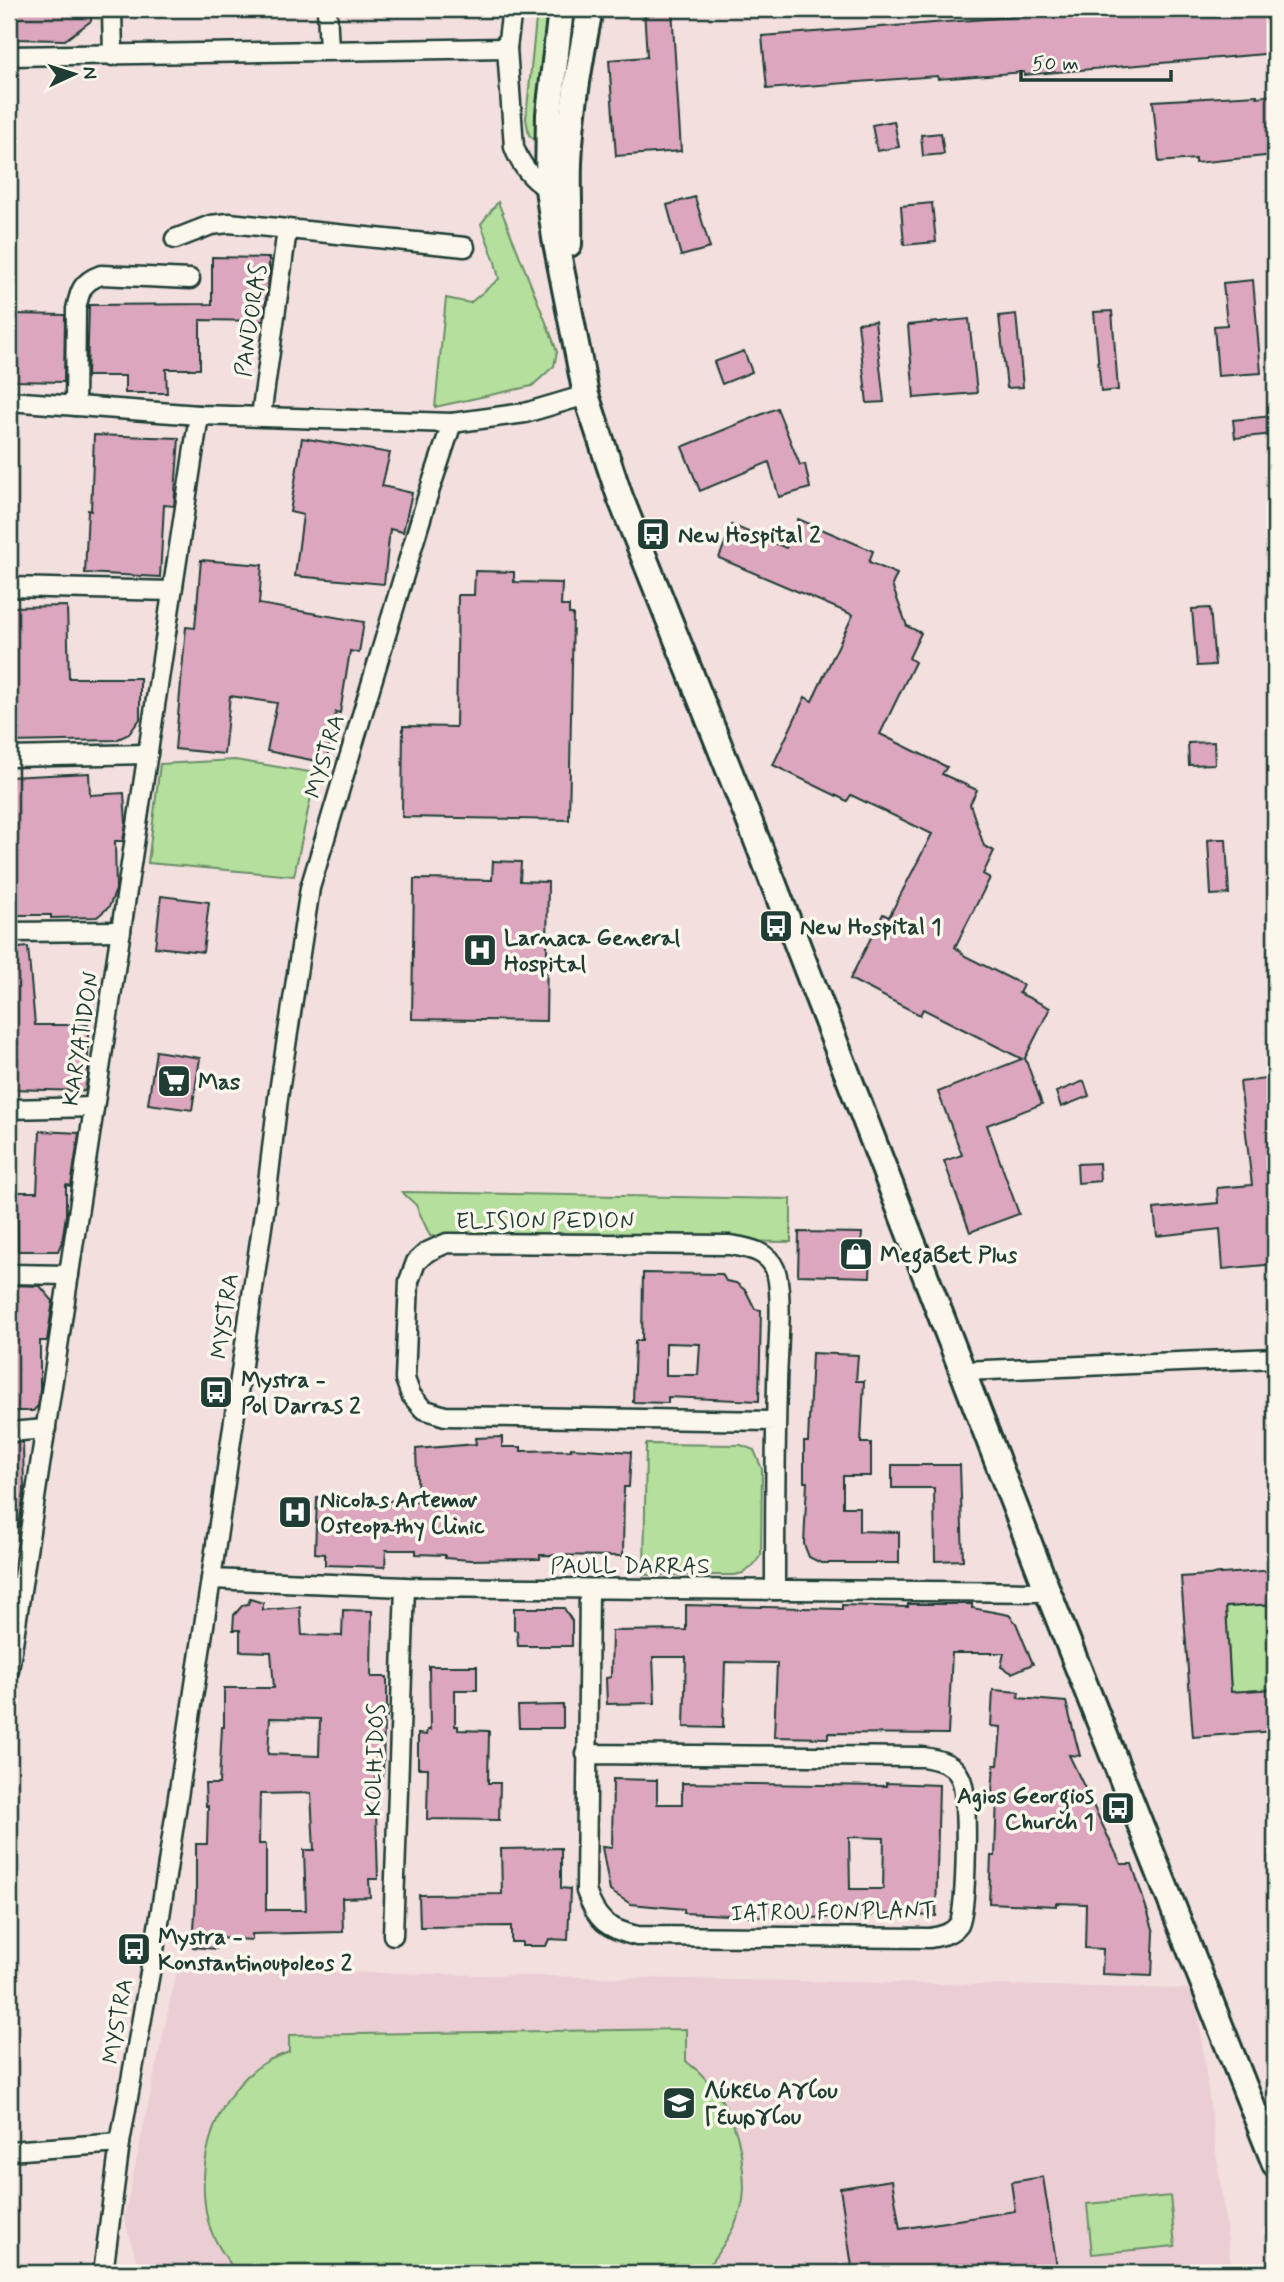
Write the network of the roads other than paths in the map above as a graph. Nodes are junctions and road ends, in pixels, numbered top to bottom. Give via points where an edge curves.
1 (112, 9) edge
2 (327, 9) edge
3 (512, 9) edge
4 (561, 9) edge
5 (590, 9) edge
6 (507, 48) junction
7 (328, 50) junction
8 (113, 55) junction
9 (9, 56) edge
10 (514, 147) junction
11 (548, 153) junction
12 (548, 189) junction
13 (287, 230) junction
14 (175, 239) dead end
15 (465, 247) dead end
16 (190, 279) dead end
17 (569, 304) junction
18 (586, 395) junction
19 (9, 401) edge
20 (75, 406) junction
21 (199, 415) junction
22 (261, 416) junction
23 (452, 423) junction
24 (9, 587) edge
25 (172, 591) junction
26 (148, 754) junction
27 (9, 757) edge
28 (121, 931) junction
29 (9, 932) edge
30 (94, 1107) junction
31 (9, 1110) edge
32 (9, 1274) edge
33 (69, 1275) junction
34 (1275, 1358) edge
35 (963, 1371) junction
36 (776, 1421) junction
37 (46, 1429) junction
38 (9, 1432) edge
39 (211, 1579) junction
40 (404, 1587) junction
41 (589, 1589) junction
42 (775, 1590) junction
43 (1048, 1592) junction
44 (9, 1661) edge
45 (586, 1754) junction
46 (393, 1935) dead end
47 (120, 2143) junction
48 (9, 2151) edge
49 (1275, 2164) edge
50 (103, 2273) edge

1 - 8 street
2 - 7 street
3 - 6 street
4 - 11 street
5 - 17 street via 572,119
6 - 7 street
6 - 10 street
7 - 8 street
8 - 9 street
10 - 11 street via 528,154
10 - 12 street via 532,176
11 - 12 street
12 - 17 street
13 - 14 street via 229,223
13 - 15 street
13 - 22 street, PANDORAS
16 - 20 street via 101,275 89,279 76,309
17 - 18 street
18 - 23 street via 525,412
18 - 35 street via 620,497
19 - 20 street
20 - 21 street
21 - 22 street
21 - 25 street, KARYATIDON
22 - 23 street
23 - 39 street, MYSTRA via 310,888
24 - 25 street
25 - 26 street, KARYATIDON
26 - 27 street
26 - 28 street, KARYATIDON
28 - 29 street
28 - 30 street, KARYATIDON
30 - 31 street
30 - 33 street, KARYATIDON
32 - 33 street
33 - 37 street, KARYATIDON
34 - 35 street
35 - 43 street
36 - 36 street, ELISION PEDION via 779,1292 775,1269 751,1248 447,1244 416,1262 409,1281 405,1379 423,1409 446,1416
36 - 42 street, ELISION PEDION
37 - 38 street
37 - 44 street, KARYATIDON
39 - 40 street, PAULL DARRAS
39 - 47 street, MYSTRA
40 - 41 street, PAULL DARRAS
40 - 46 street, KOLHIDOS
41 - 42 street, PAULL DARRAS
41 - 45 street, IATROU FONPLANT
42 - 43 street, PAULL DARRAS
43 - 49 street
45 - 45 street, IATROU FONPLANT via 586,1891 604,1923 621,1932 637,1936 930,1938 947,1934 958,1924 964,1898 963,1782 956,1770 940,1761 923,1757
47 - 48 street
47 - 50 street, MYSTRA

